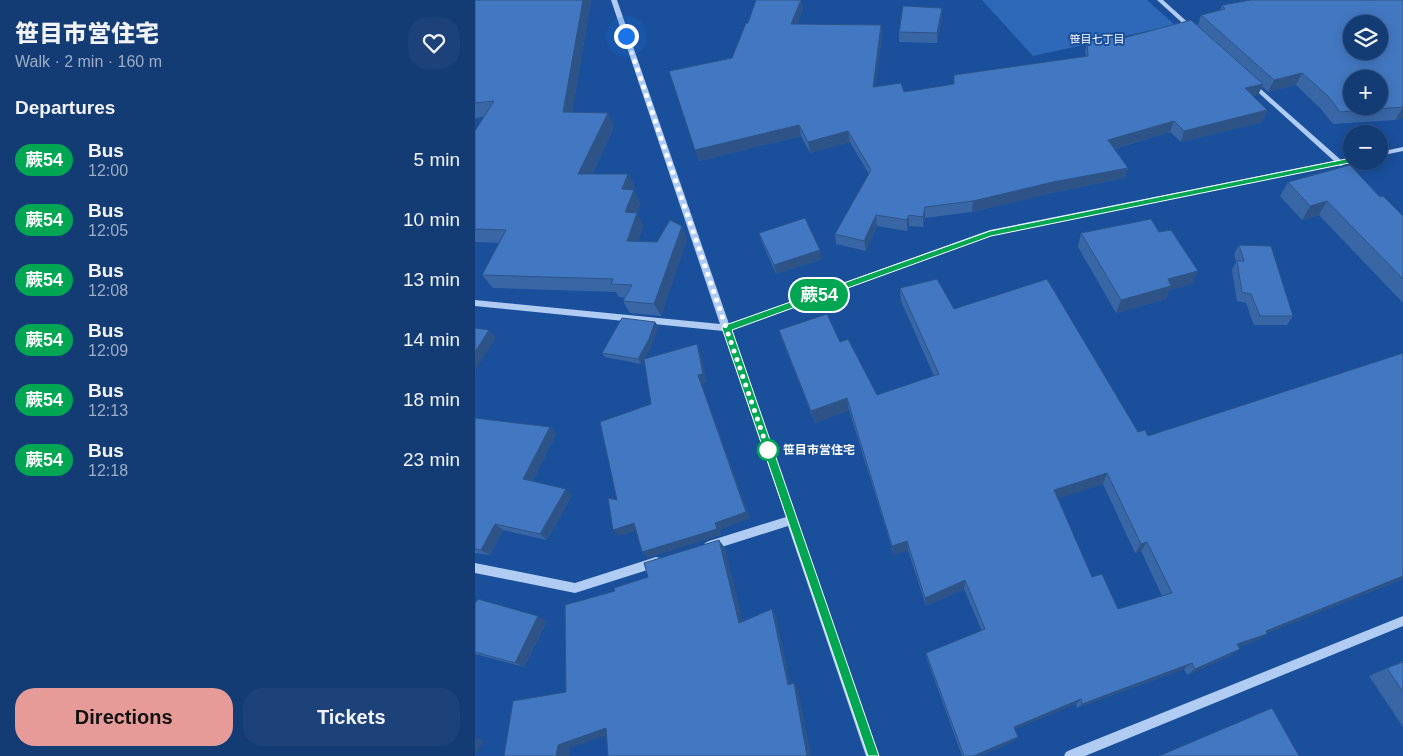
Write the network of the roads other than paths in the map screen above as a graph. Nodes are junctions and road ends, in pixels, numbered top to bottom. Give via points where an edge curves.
1 (614, 0) edge
2 (1160, 0) edge
3 (1196, 33) edge
4 (1246, 78) edge
5 (1403, 149) edge
6 (1388, 152) edge
7 (1343, 162) edge
8 (1339, 163) junction
9 (1343, 166) edge
10 (475, 303) edge
11 (727, 328) junction
12 (792, 520) junction
13 (698, 549) edge
14 (669, 558) edge
15 (475, 568) edge
16 (1403, 621) edge
17 (872, 756) edge
18 (1070, 756) edge

1 - 11 street
2 - 3 street
4 - 8 street
5 - 6 street
7 - 8 street
8 - 9 street
8 - 11 street via 990,234
10 - 11 street
11 - 12 street
12 - 13 street
12 - 17 street
14 - 15 street via 575,588
16 - 18 street

